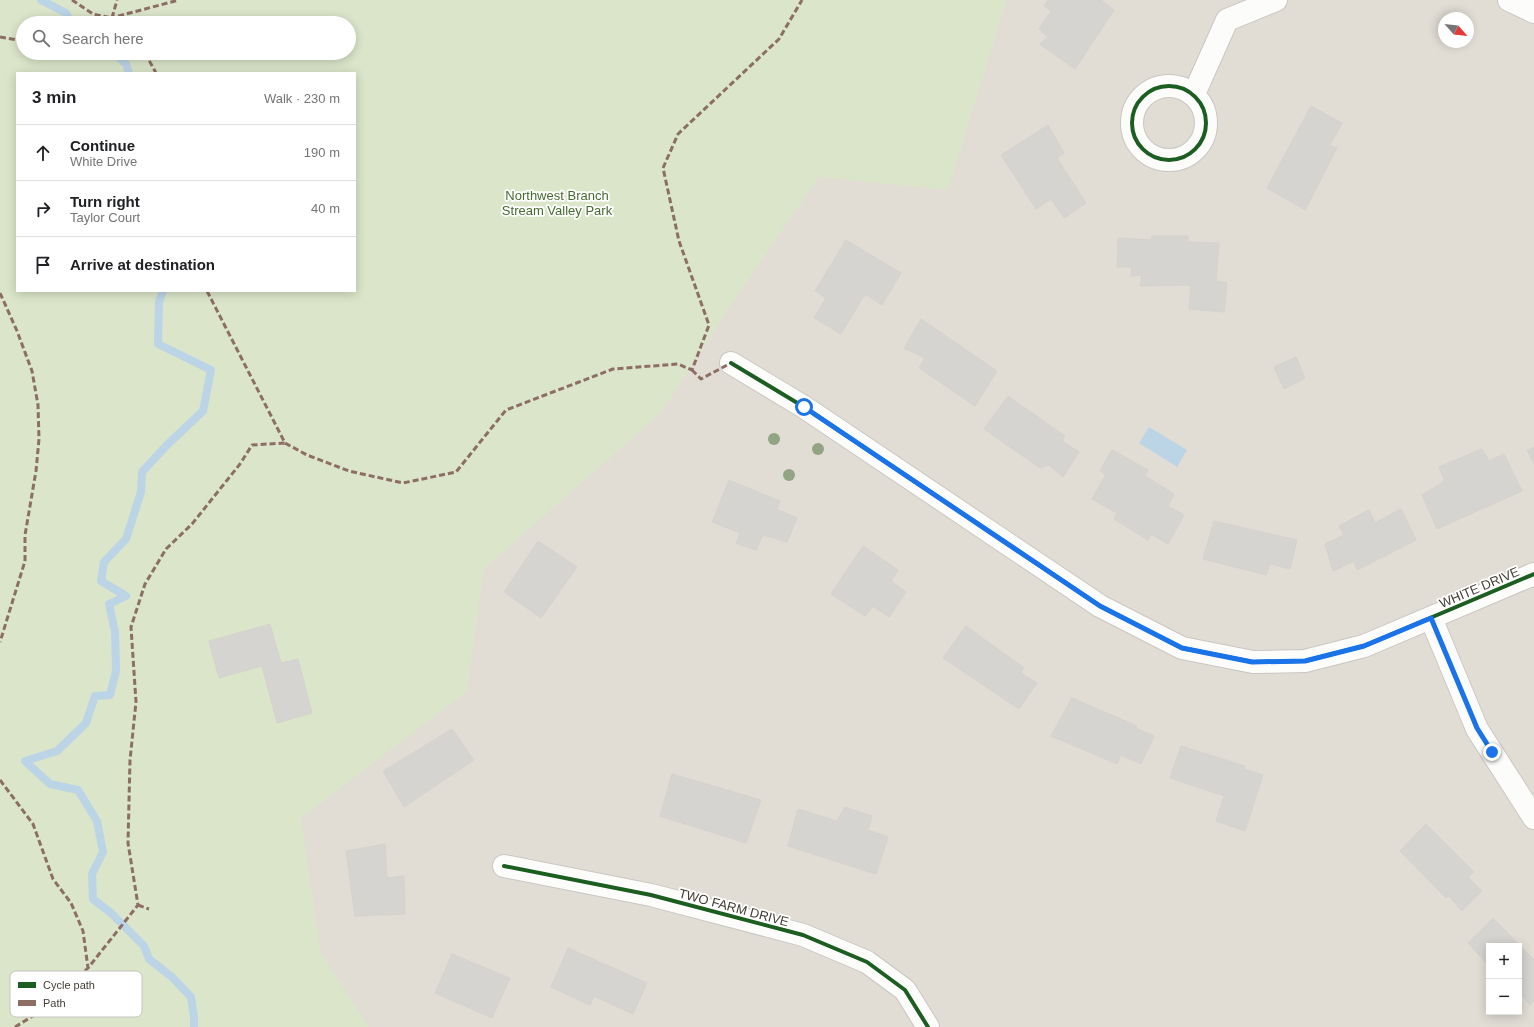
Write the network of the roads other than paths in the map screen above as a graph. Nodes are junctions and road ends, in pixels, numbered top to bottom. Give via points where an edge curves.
1 (1276, 0) edge
2 (1508, 0) edge
3 (1534, 12) edge
4 (1194, 94) dead end
5 (731, 363) dead end
6 (1534, 574) edge
7 (1431, 618) junction
8 (1534, 818) edge
9 (504, 866) dead end
10 (928, 1027) edge

1 - 4 street via 1227,20
2 - 3 street
5 - 7 street, WHITE DRIVE via 804,407 1100,606 1182,648 1252,662 1305,661 1364,646
6 - 7 street, WHITE DRIVE
7 - 8 street via 1477,728
9 - 10 street, TWO FARM DRIVE via 651,895 803,935 867,962 905,990

